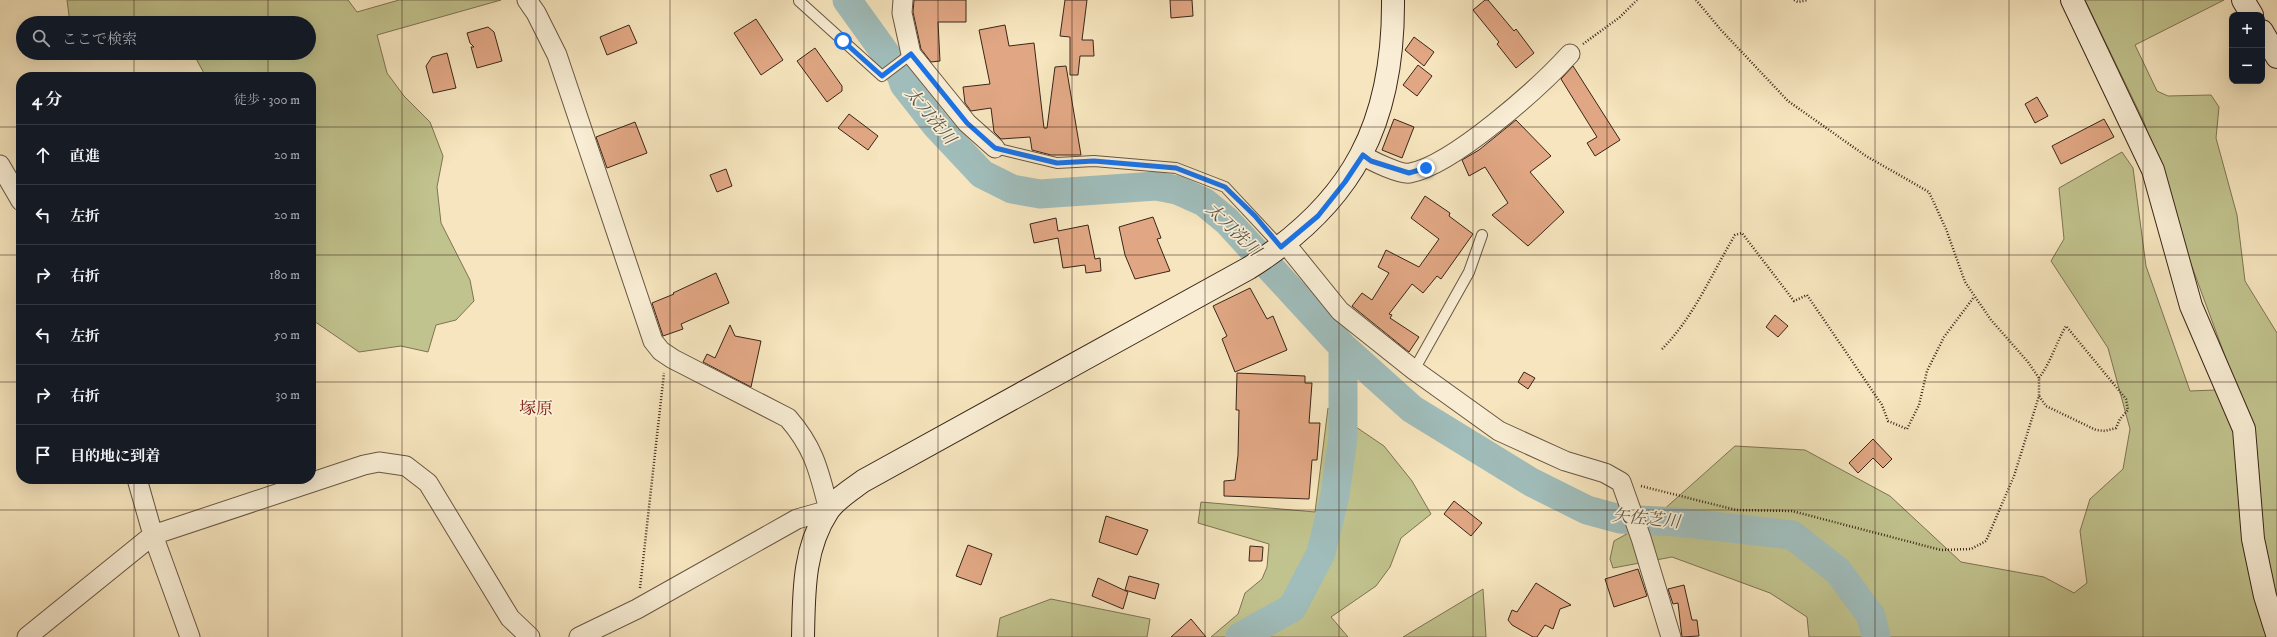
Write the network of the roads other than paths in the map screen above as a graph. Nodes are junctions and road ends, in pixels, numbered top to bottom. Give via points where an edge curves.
1 (527, 0) edge
2 (903, 0) edge
3 (1393, 0) edge
4 (2072, 0) edge
5 (2243, 0) edge
6 (799, 1) edge
7 (2250, 12) edge
8 (2265, 36) edge
9 (911, 54) junction
10 (1570, 54) road end
11 (2277, 57) edge
12 (995, 148) joint
13 (1363, 155) junction
14 (0, 165) edge
15 (16, 192) edge
16 (1482, 235) dead end
17 (1281, 247) junction
18 (1414, 370) junction
19 (316, 481) edge
20 (138, 484) edge
21 (307, 484) edge
22 (829, 510) junction
23 (153, 535) junction
24 (2277, 634) edge
25 (27, 637) edge
26 (190, 637) edge
27 (530, 637) edge
28 (580, 637) edge
29 (803, 637) edge
30 (1671, 637) edge

1 - 22 street via 557,55 653,342 661,351 788,418 802,434 814,455
2 - 9 street via 902,13
3 - 13 street via 1393,39 1386,88
4 - 24 street via 2153,170 2190,306 2244,429 2253,540 2265,596
5 - 7 street
6 - 9 lane via 882,76
8 - 11 street
9 - 12 street via 967,123
10 - 13 street via 1555,71 1481,133 1444,159 1426,168 1409,173 1371,161
12 - 17 lane via 1057,163 1094,161 1176,168 1225,187 1255,216
13 - 17 street via 1318,216
14 - 15 street
16 - 18 lane via 1469,272
17 - 18 street via 1340,311
17 - 22 street via 1249,268 863,481
18 - 30 street via 1499,431 1565,461 1605,473 1624,490
19 - 27 street via 379,462 406,466 419,474 432,489 510,618
20 - 23 street
21 - 23 street
22 - 28 street via 797,519 638,609
22 - 29 street via 815,536 807,559
23 - 25 street
23 - 26 street

